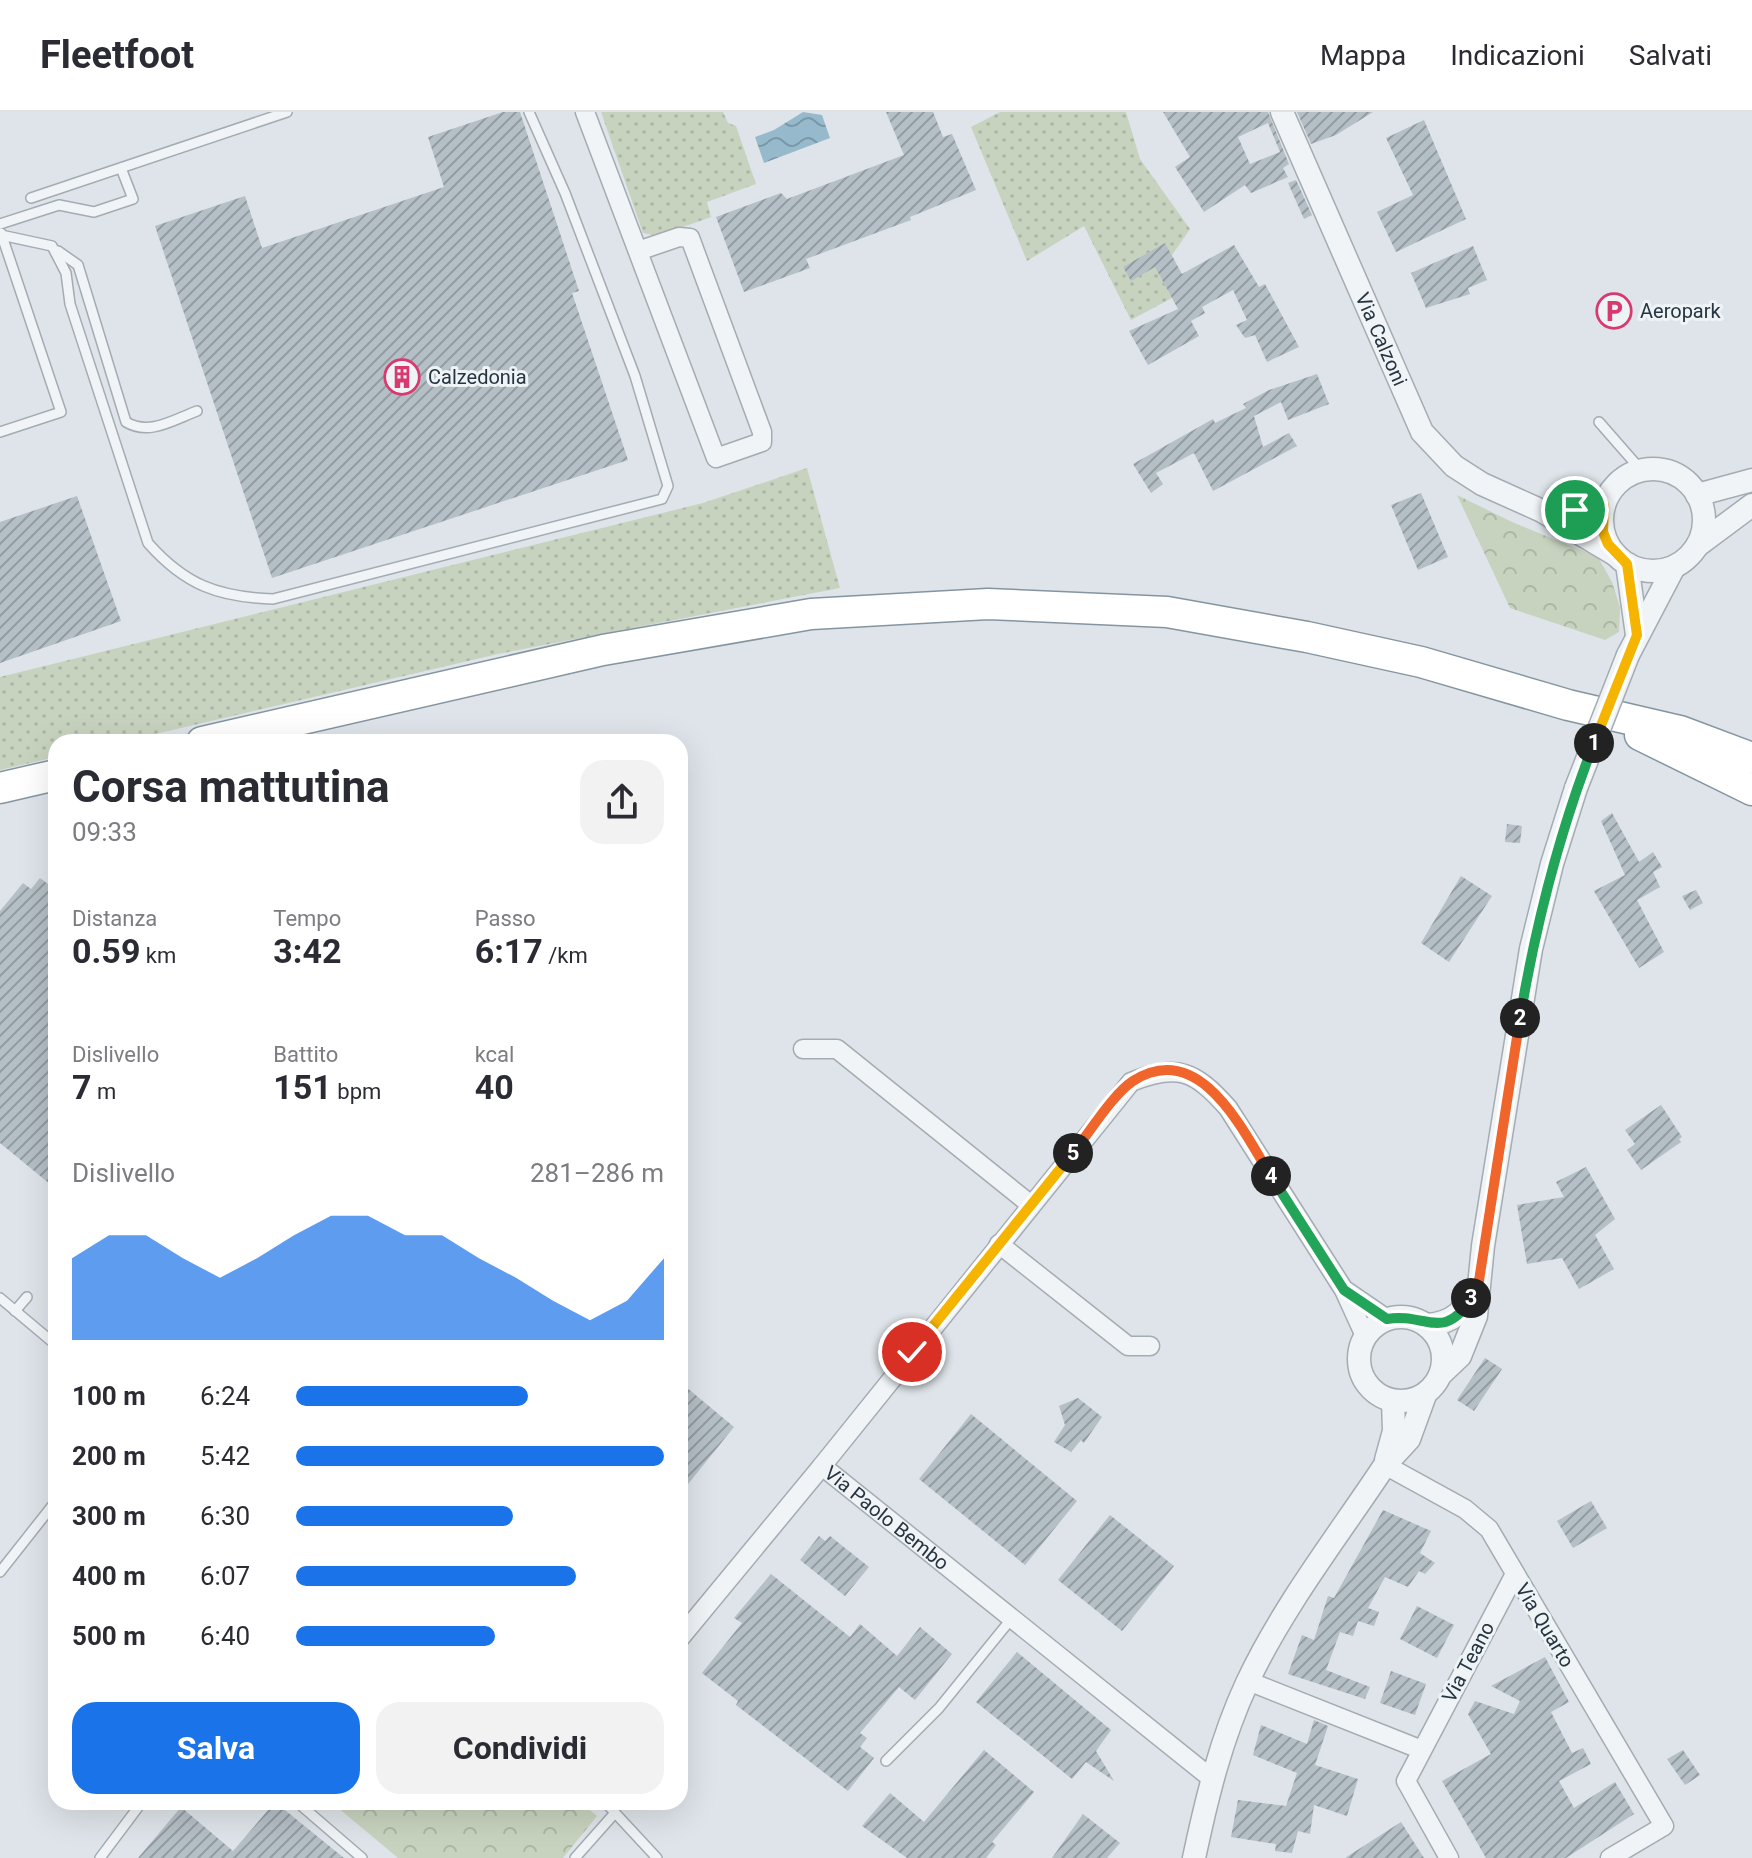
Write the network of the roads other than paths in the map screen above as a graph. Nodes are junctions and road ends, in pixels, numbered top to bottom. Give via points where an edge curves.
1 (287, 112) edge
2 (529, 112) edge
3 (585, 112) edge
4 (1282, 112) edge
5 (121, 168) junction
6 (31, 198) dead end
7 (0, 230) edge
8 (52, 246) junction
9 (638, 251) junction
10 (197, 411) dead end
11 (1599, 422) dead end
12 (0, 432) edge
13 (1752, 469) edge
14 (1641, 470) junction
15 (1752, 480) edge
16 (1697, 495) junction
17 (1604, 505) junction
18 (1752, 505) edge
19 (1542, 511) junction
20 (1697, 546) junction
21 (1622, 560) junction
22 (1674, 567) junction
23 (1633, 645) junction
24 (1568, 705) junction
25 (237, 734) edge
26 (1752, 758) edge
27 (48, 777) edge
28 (0, 788) edge
29 (1752, 790) edge
30 (803, 1049) dead end
31 (1031, 1205) junction
32 (999, 1244) junction
33 (1478, 1287) junction
34 (1344, 1290) junction
35 (27, 1297) dead end
36 (0, 1298) edge
37 (15, 1311) junction
38 (1387, 1319) junction
39 (1427, 1325) junction
40 (1365, 1336) junction
41 (48, 1338) edge
42 (1150, 1346) dead end
43 (1440, 1375) junction
44 (1425, 1395) junction
45 (1393, 1401) junction
46 (1385, 1465) junction
47 (822, 1466) junction
48 (48, 1511) edge
49 (0, 1572) edge
50 (1515, 1574) junction
51 (1012, 1618) junction
52 (688, 1628) edge
53 (1248, 1681) junction
54 (1422, 1750) junction
55 (886, 1761) dead end
56 (1211, 1778) junction
57 (136, 1810) edge
58 (306, 1810) edge
59 (611, 1810) edge
60 (614, 1814) junction
61 (100, 1858) edge
62 (362, 1858) edge
63 (575, 1858) edge
64 (657, 1858) edge
65 (1194, 1858) edge
66 (1449, 1858) edge
67 (1610, 1858) edge

1 - 5 lane
2 - 8 lane via 635,376 668,486 662,499 273,599 202,588 168,566 148,543 70,304 66,273
3 - 9 street
4 - 19 street, Via Calzoni via 1422,432 1454,466
5 - 6 lane
5 - 7 lane via 133,199 94,212 59,205
7 - 8 lane
7 - 12 lane via 61,412
8 - 10 lane via 78,265 126,422 137,429 151,428
9 - 9 street via 716,458 762,442 690,238
11 - 14 lane
13 - 16 lane
14 - 16 street via 1679,476
14 - 17 street via 1618,483
15 - 16 street
16 - 20 street via 1704,520
17 - 19 street, Via Calzoni
17 - 21 street via 1603,532
18 - 20 street
19 - 21 street, Via Calzoni
20 - 22 street
21 - 22 street via 1642,570
21 - 23 street
22 - 23 street
23 - 33 street, bridge via 1576,788 1531,949
24 - 25 highway via 1421,662 1167,612 988,604 811,614 603,650
24 - 26 highway via 1680,731
24 - 29 highway
27 - 28 highway
30 - 31 street via 837,1049
31 - 32 street
31 - 34 street via 1131,1082 1159,1071 1189,1073 1228,1108
32 - 42 street via 1128,1346
32 - 47 street
33 - 39 street via 1463,1311 1446,1324
33 - 43 street via 1476,1316 1460,1356
34 - 38 street
34 - 40 street
35 - 37 lane
36 - 37 lane
37 - 41 lane
38 - 39 street via 1414,1318
38 - 40 street
39 - 43 street via 1444,1354
40 - 45 street via 1360,1348 1362,1376 1380,1396
43 - 44 street
44 - 45 street
44 - 46 street via 1409,1439
45 - 46 street via 1394,1431
46 - 50 street, Via Quarto via 1465,1509 1489,1529
46 - 53 street
47 - 51 street, Via Paolo Bembo
47 - 52 street, Via Paolo Bembo
48 - 49 lane
50 - 54 street, Via Teano
50 - 67 street, Via Quarto via 1664,1826
51 - 55 lane via 939,1708
51 - 56 street, Via Paolo Bembo
53 - 54 street
53 - 56 street
54 - 66 street, Via Teano via 1406,1781
56 - 65 street
57 - 61 lane
58 - 62 lane
59 - 60 lane
60 - 63 lane
60 - 64 lane

